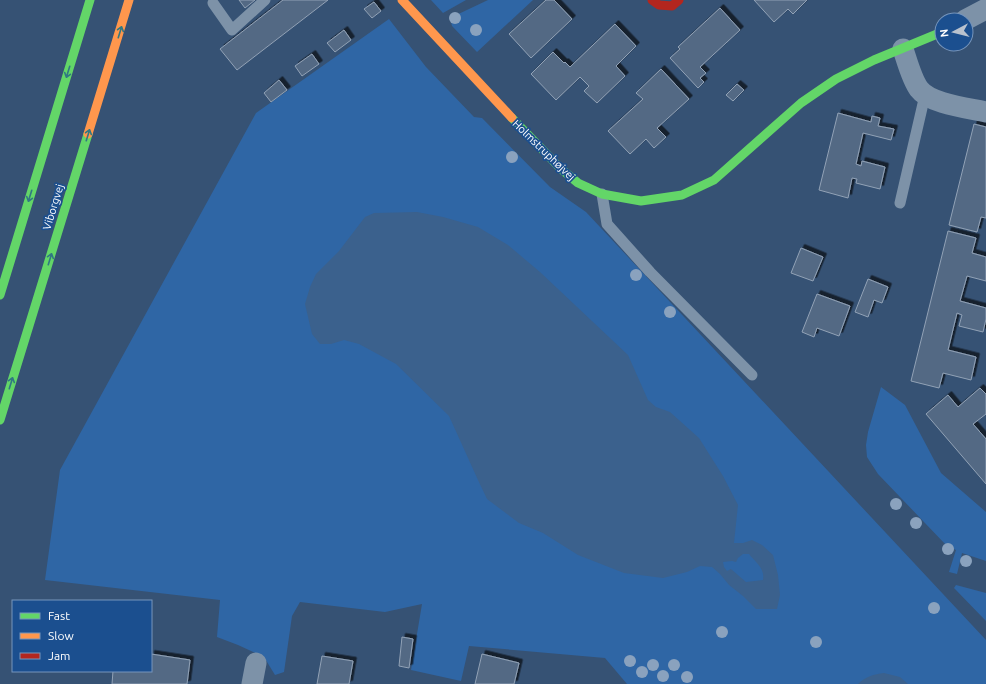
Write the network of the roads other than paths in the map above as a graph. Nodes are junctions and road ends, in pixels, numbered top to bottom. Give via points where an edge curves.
1 (90, 0) edge
2 (129, 0) edge
3 (265, 0) edge
4 (402, 0) edge
5 (652, 0) edge
6 (679, 0) edge
7 (213, 3) dead end
8 (986, 9) edge
9 (974, 15) edge
10 (934, 35) edge
11 (903, 49) junction
12 (925, 95) junction
13 (986, 112) edge
14 (602, 194) junction
15 (900, 203) dead end
16 (0, 295) edge
17 (752, 375) dead end
18 (0, 420) edge
19 (256, 663) dead end
20 (252, 684) edge

1 -> 16 main road
18 -> 2 main road, Viborgvej
3 - 7 lane via 232,30
4 - 14 main road, Holmstruphøjvej via 560,168 578,183
5 - 6 main road via 659,5 672,6
8 - 9 street
10 - 11 main road, Holmstruphøjvej
11 - 12 street via 919,89
11 - 14 main road, Holmstruphøjvej via 836,79 801,103 714,180 682,195 641,201
12 - 13 street via 935,100
12 - 15 lane
14 - 17 lane via 607,224 650,272
19 - 20 street

